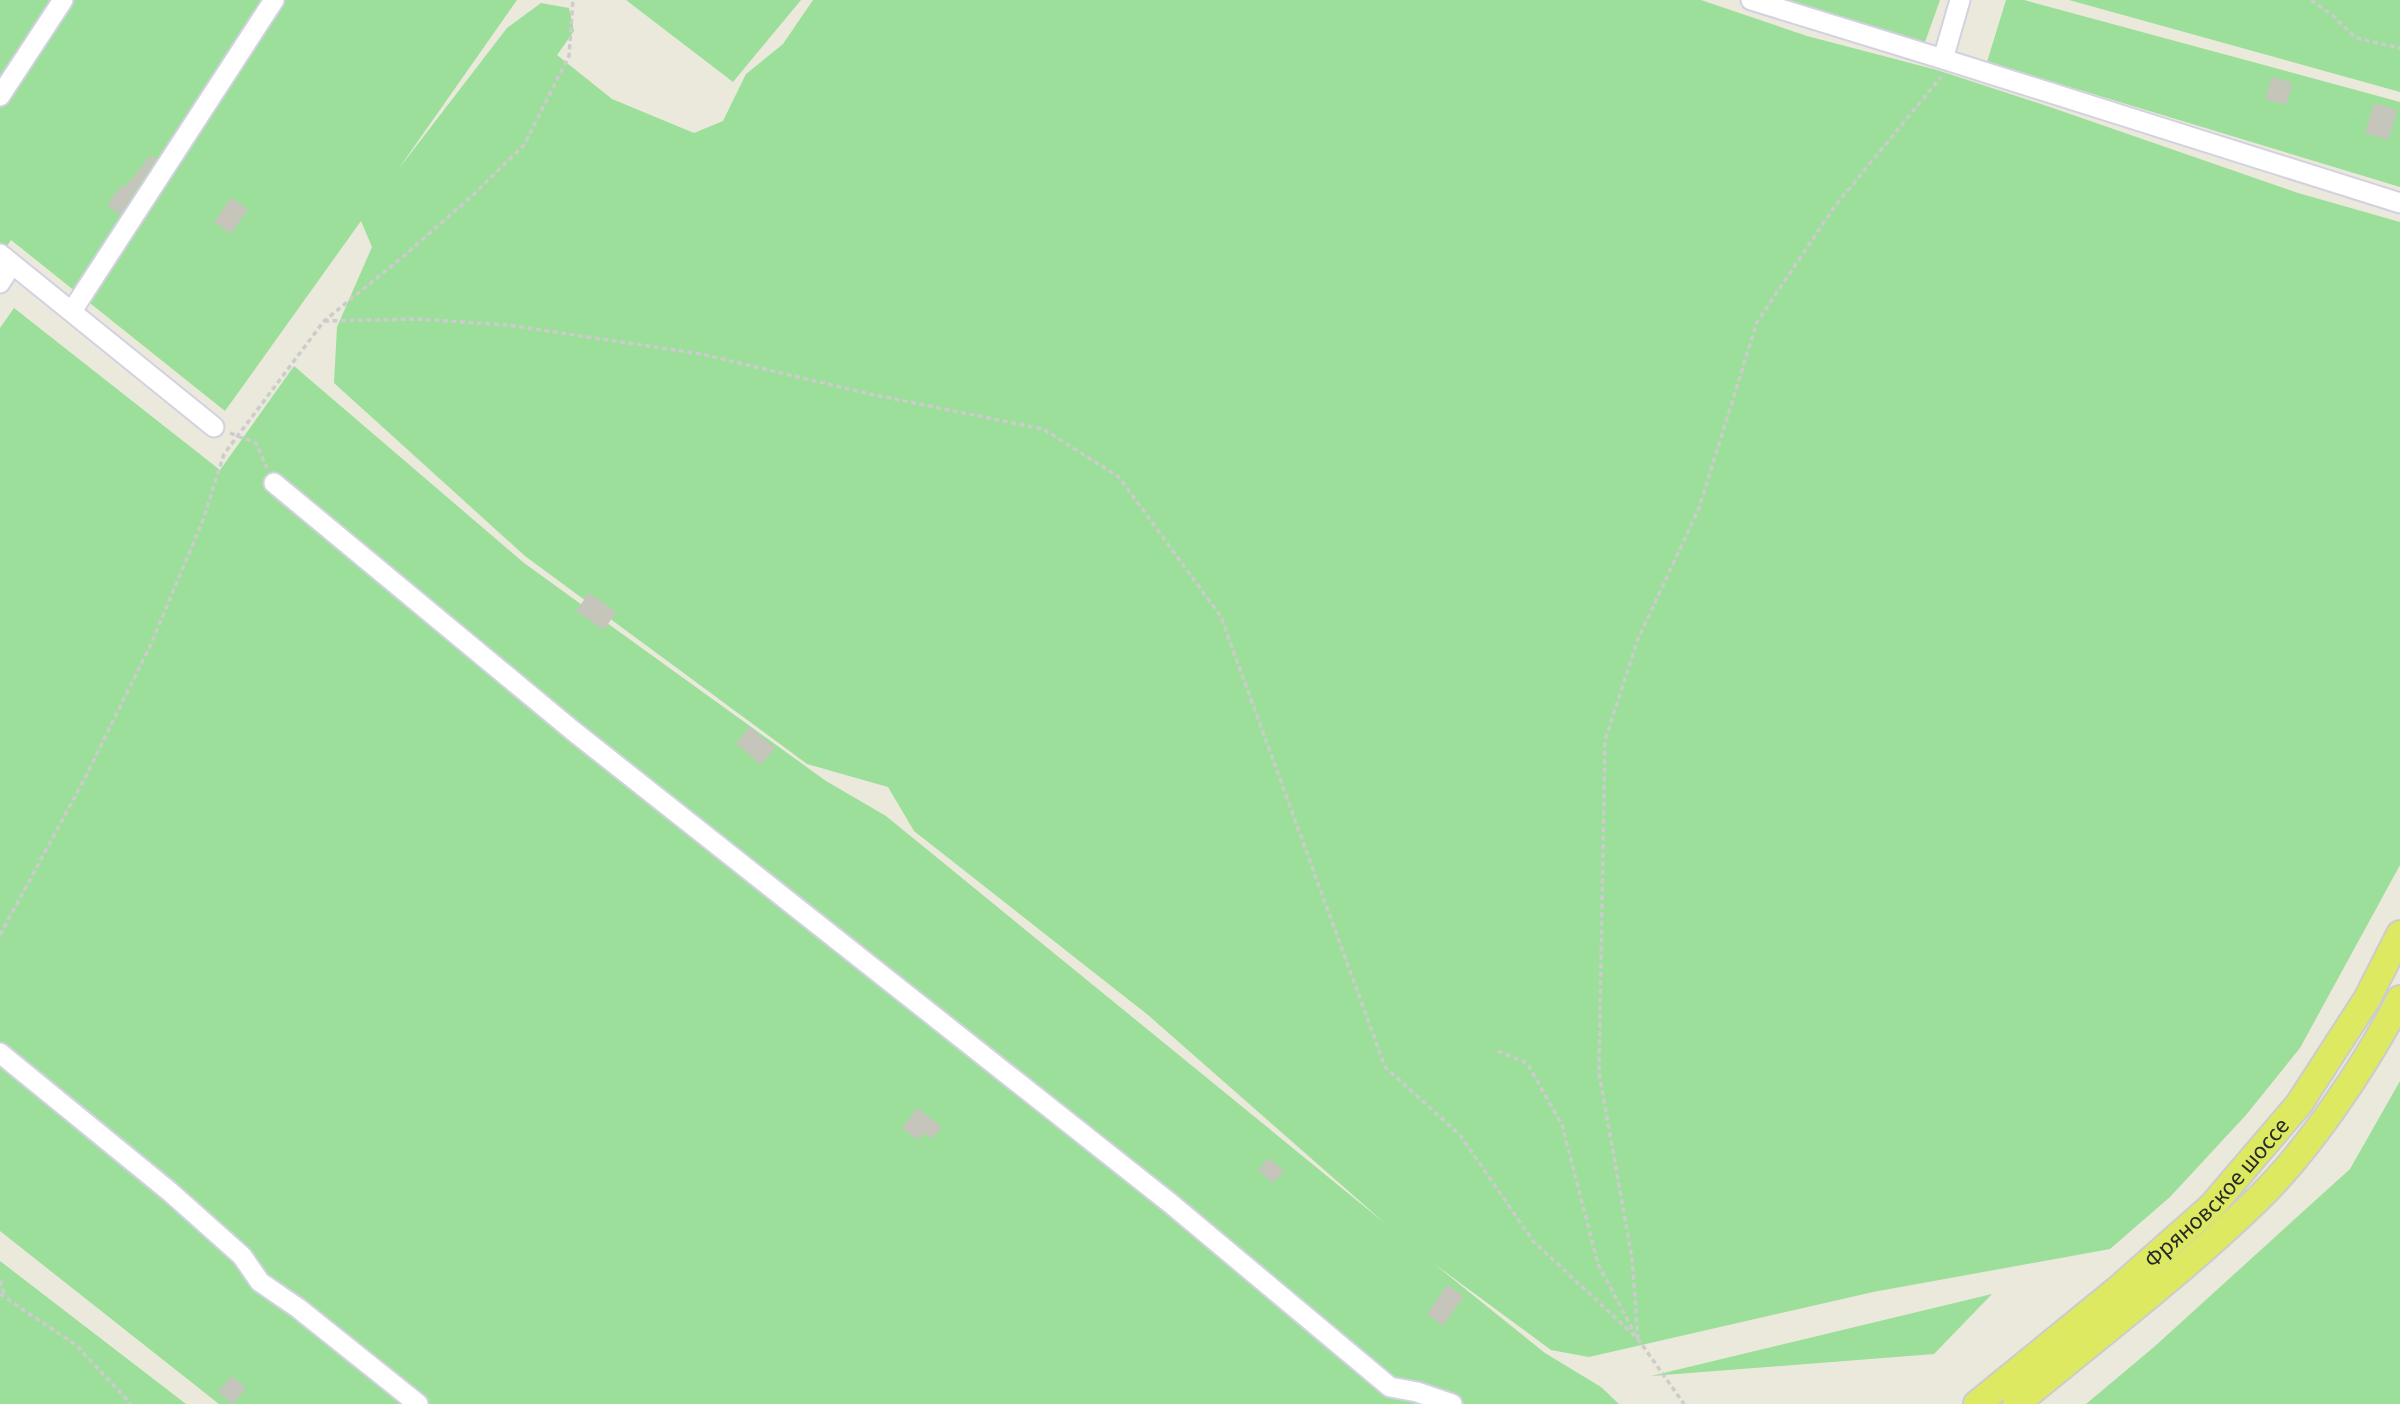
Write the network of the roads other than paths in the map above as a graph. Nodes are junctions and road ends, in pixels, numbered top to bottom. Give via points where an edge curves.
1 (63, 0) edge
2 (274, 0) edge
3 (1751, 0) edge
4 (1959, 0) edge
5 (1948, 60) junction
6 (0, 96) edge
7 (2400, 203) edge
8 (6, 259) edge
9 (0, 283) edge
10 (72, 312) junction
11 (214, 428) road end
12 (274, 483) road end
13 (2400, 934) edge
14 (2400, 999) edge
15 (0, 1053) edge
16 (418, 1404) edge
17 (1451, 1404) edge
18 (1977, 1404) edge
19 (2016, 1404) edge

1 - 6 street
2 - 10 street
3 - 5 street
4 - 5 street
5 - 7 street
8 - 9 street
8 - 10 street
10 - 11 street
12 - 17 street via 572,730 1170,1203 1390,1387
13 - 18 main road, Фряновское шоссе via 2367,999 2299,1104 2212,1206
14 - 19 main road, Фряновское шоссе via 2353,1078 2290,1164 2260,1196
15 - 16 street via 169,1191 242,1256 260,1282

